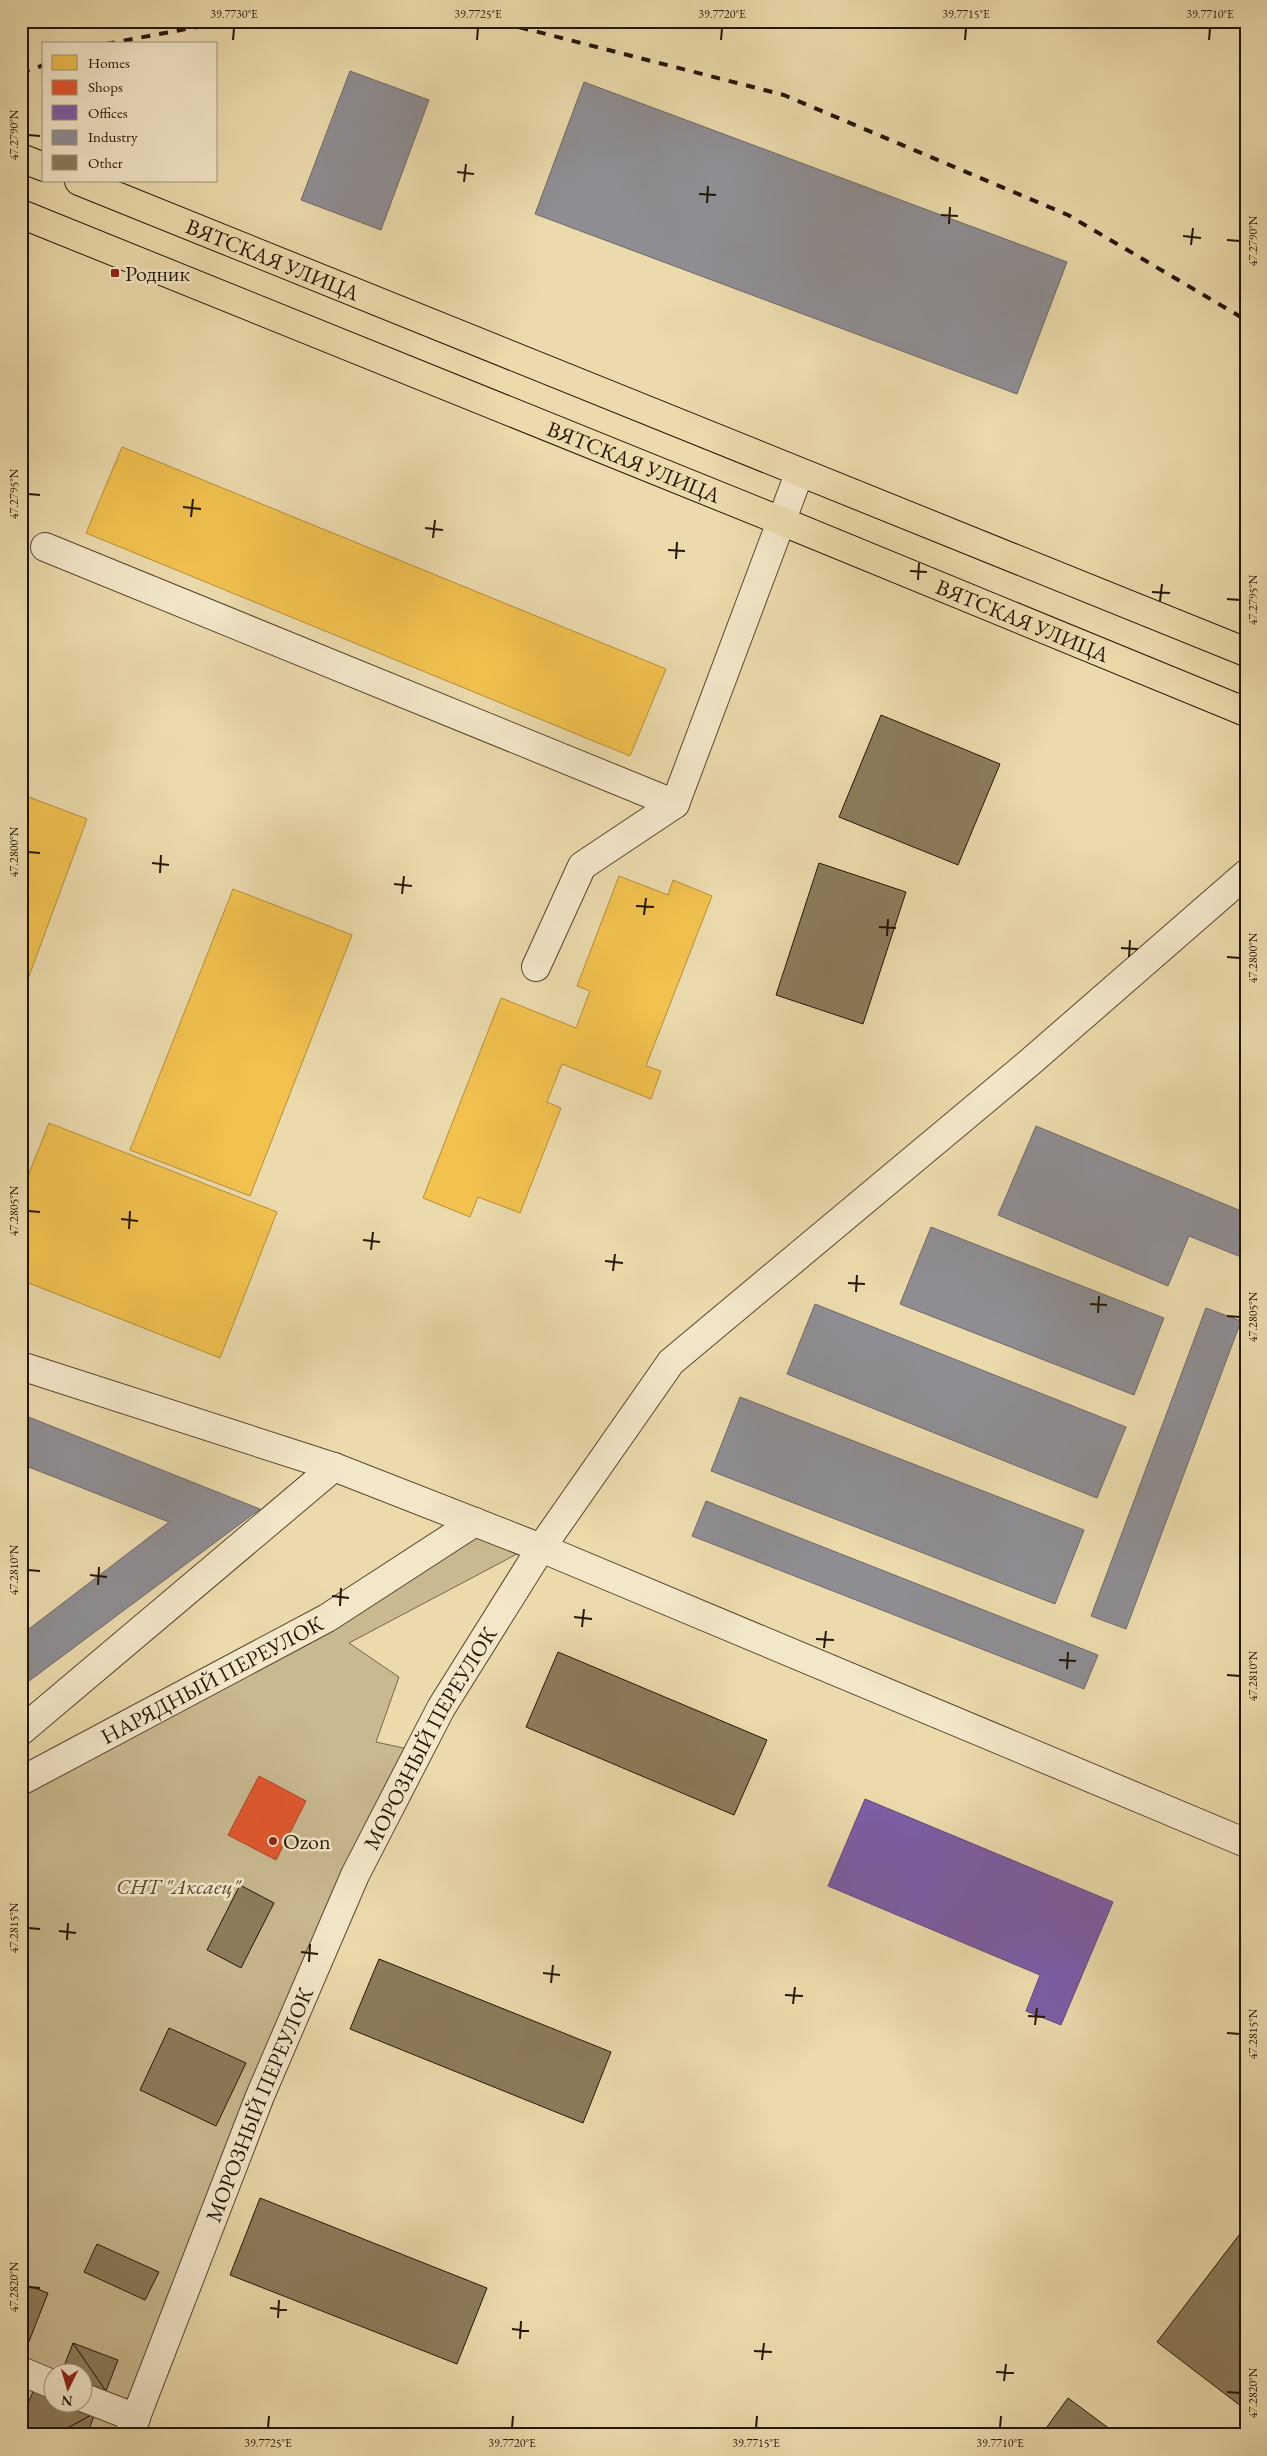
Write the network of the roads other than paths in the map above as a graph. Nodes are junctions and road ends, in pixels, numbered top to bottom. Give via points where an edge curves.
1 (21, 158) edge
2 (42, 166) edge
3 (80, 182) edge
4 (21, 214) edge
5 (799, 474) junction
6 (781, 521) junction
7 (45, 548) dead end
8 (1246, 652) edge
9 (1246, 712) edge
10 (675, 804) junction
11 (1246, 874) edge
12 (536, 967) dead end
13 (21, 1366) edge
14 (334, 1466) junction
15 (475, 1522) junction
16 (541, 1548) junction
17 (21, 1731) edge
18 (21, 1781) edge
19 (1246, 1843) edge
20 (21, 2371) edge
21 (42, 2380) edge
22 (92, 2403) edge
23 (132, 2427) edge

1 - 2 main road
3 - 5 main road, ВЯТСКАЯ УЛИЦА
4 - 6 main road, ВЯТСКАЯ УЛИЦА
5 - 6 street
5 - 8 main road, ВЯТСКАЯ УЛИЦА
6 - 9 main road, ВЯТСКАЯ УЛИЦА
6 - 10 street
7 - 10 street
10 - 12 street via 582,866
11 - 16 street, МОРОЗНЫЙ ПЕРЕУЛОК via 1029,1062 671,1362
13 - 14 street
14 - 15 street
14 - 17 street
15 - 16 street
15 - 18 street, НАРЯДНЫЙ ПЕРЕУЛОК via 327,1618
16 - 19 street
16 - 23 street, МОРОЗНЫЙ ПЕРЕУЛОК via 441,1708 355,1875 260,2096
20 - 21 street
22 - 23 street

